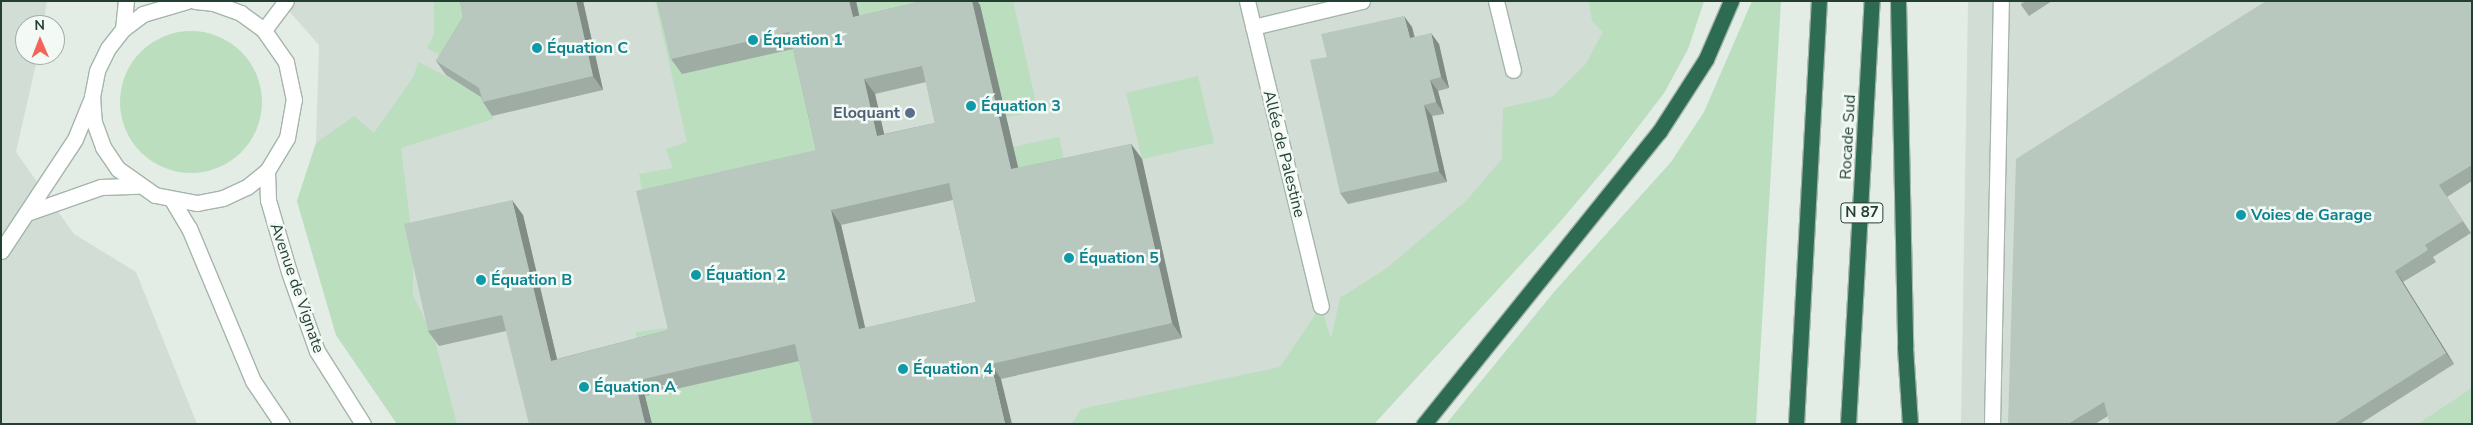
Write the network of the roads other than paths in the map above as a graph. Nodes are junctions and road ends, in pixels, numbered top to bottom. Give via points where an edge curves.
1 (126, 1) edge
2 (187, 1) edge
3 (195, 1) edge
4 (286, 1) edge
5 (1247, 1) edge
6 (1362, 1) edge
7 (1496, 1) edge
8 (1731, 1) edge
9 (1818, 1) edge
10 (1872, 1) edge
11 (1898, 1) edge
12 (2001, 1) edge
13 (214, 2) edge
14 (1253, 27) junction
15 (123, 29) junction
16 (264, 30) junction
17 (1513, 70) dead end
18 (92, 96) junction
19 (267, 171) junction
20 (138, 186) junction
21 (172, 200) junction
22 (27, 212) junction
23 (1, 251) edge
24 (1320, 306) dead end
25 (282, 424) edge
26 (363, 424) edge
27 (1424, 424) edge
28 (1796, 424) edge
29 (1848, 424) edge
30 (1910, 424) edge
31 (1992, 424) edge

1 - 15 street
2 - 15 street via 142,14
3 - 13 street
4 - 16 street
5 - 14 street, Allée de Palestine
6 - 14 street
7 - 17 street
8 - 27 highway via 1706,59 1659,132
9 - 28 highway
10 - 29 highway, Rocade Sud / N 87
11 - 30 highway via 1904,346
12 - 31 street
13 - 16 street via 241,13
14 - 24 street, Allée de Palestine
15 - 18 street via 108,48 97,71
16 - 19 street via 286,62 294,100 288,138
18 - 20 street via 94,122 103,147 118,169
18 - 22 street via 75,139
19 - 21 street via 247,187 223,198 197,203
19 - 26 street, Avenue de Vignate via 271,209 288,272 317,351
20 - 21 street
20 - 22 street via 101,187
21 - 25 street via 189,228 254,381
22 - 23 street

